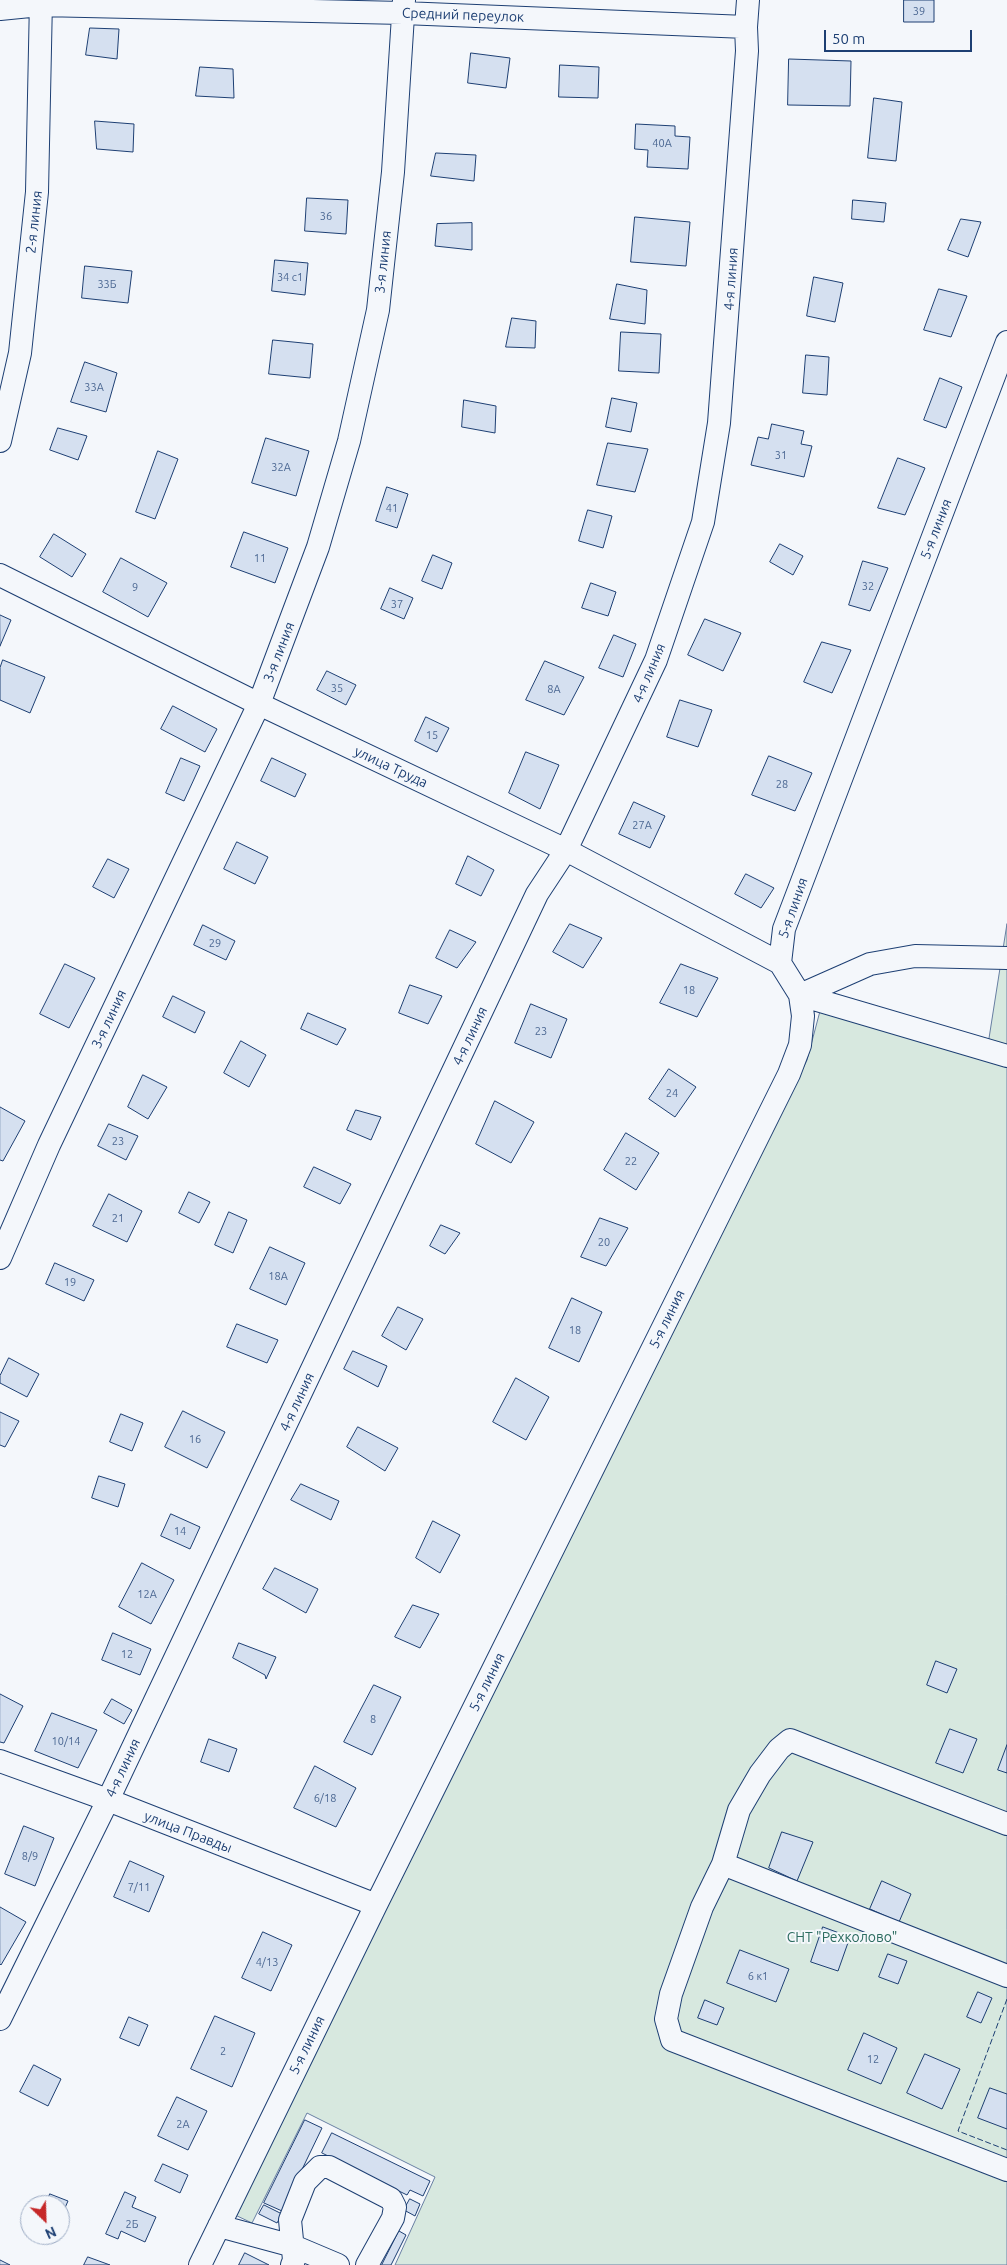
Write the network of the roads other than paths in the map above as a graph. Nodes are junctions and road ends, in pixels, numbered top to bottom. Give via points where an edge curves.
1 (748, 0) edge
2 (41, 3) edge
3 (404, 6) edge
4 (0, 9) edge
5 (746, 27) junction
6 (1007, 342) edge
7 (0, 440) edge
8 (0, 575) edge
9 (259, 704) junction
10 (566, 850) junction
11 (1007, 958) edge
12 (780, 963) junction
13 (800, 995) junction
14 (1007, 1056) edge
15 (0, 1258) edge
16 (0, 1761) edge
17 (108, 1800) junction
18 (1007, 1824) edge
19 (723, 1864) junction
20 (376, 1905) junction
21 (1007, 1976) edge
22 (0, 2019) edge
23 (1007, 2170) edge
24 (219, 2226) junction
25 (292, 2256) edge
26 (200, 2265) edge
27 (338, 2265) edge
28 (367, 2265) edge

1 - 5 street, 4-я линия
2 - 3 street, Средний переулок
2 - 4 street, Средний переулок
2 - 7 street, 2-я линия via 37,192 20,353
3 - 5 street, Средний переулок
3 - 9 street, 3-я линия via 378,310 349,441 318,547
5 - 10 street, 4-я линия via 728,322 719,422 702,522 656,660
6 - 12 street, 5-я линия via 784,929
8 - 9 street, улица Труда
9 - 10 street, улица Труда
9 - 15 street, 3-я линия via 49,1145
10 - 12 street, улица Труда
10 - 17 street, 4-я линия via 538,894
11 - 13 street via 915,956 870,964
12 - 13 street, 5-я линия
13 - 14 street
13 - 20 street, 5-я линия via 803,1016 800,1045 789,1074
16 - 17 street, улица Правды
17 - 20 street, улица Правды
17 - 22 street, 4-я линия
18 - 19 street via 790,1740 760,1774 739,1810
19 - 21 street
19 - 23 street via 702,1907 671,1994 666,2019 672,2040
20 - 24 street, 5-я линия
24 - 25 street
24 - 26 street, 5-я линия
25 - 27 street
25 - 28 street via 290,2220 304,2182 320,2167 329,2167 391,2199 395,2206 393,2218

